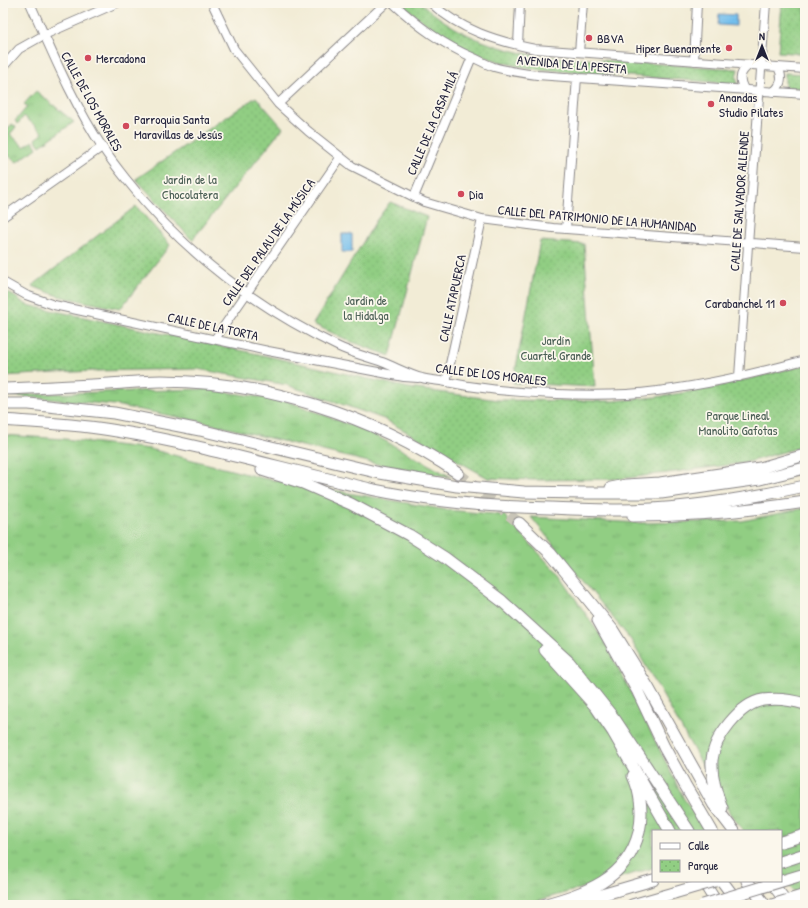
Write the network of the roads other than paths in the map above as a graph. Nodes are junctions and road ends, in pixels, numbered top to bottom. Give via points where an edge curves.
1 (30, 3) edge
2 (117, 3) edge
3 (212, 3) edge
4 (386, 3) edge
5 (393, 3) edge
6 (431, 3) edge
7 (520, 3) edge
8 (582, 3) edge
9 (697, 3) edge
10 (766, 3) edge
11 (44, 35) junction
12 (518, 45) junction
13 (579, 52) junction
14 (472, 58) junction
15 (694, 61) junction
16 (749, 65) junction
17 (762, 65) junction
18 (3, 67) edge
19 (778, 67) junction
20 (805, 69) edge
21 (577, 77) junction
22 (744, 89) junction
23 (760, 91) junction
24 (773, 92) junction
25 (805, 94) edge
26 (278, 104) junction
27 (102, 147) junction
28 (340, 158) junction
29 (414, 197) junction
30 (3, 217) edge
31 (482, 219) junction
32 (566, 229) junction
33 (748, 243) junction
34 (805, 247) edge
35 (3, 282) edge
36 (246, 294) junction
37 (215, 339) junction
38 (340, 348) junction
39 (805, 360) edge
40 (333, 363) junction
41 (739, 377) junction
42 (422, 378) junction
43 (446, 382) junction
44 (3, 389) edge
45 (3, 404) edge
46 (3, 420) edge
47 (160, 439) junction
48 (805, 455) edge
49 (805, 468) edge
50 (458, 473) tunnel mouth
51 (805, 486) edge
52 (583, 493) junction
53 (805, 502) edge
54 (509, 507) junction
55 (519, 523) tunnel mouth
56 (471, 577) junction
57 (583, 592) junction
58 (582, 691) junction
59 (805, 704) edge
60 (731, 827) edge
61 (669, 830) edge
62 (688, 830) edge
63 (711, 830) edge
64 (802, 834) edge
65 (782, 842) edge
66 (805, 854) edge
67 (782, 862) edge
68 (805, 874) edge
69 (652, 880) edge
70 (782, 881) edge
71 (704, 882) edge
72 (712, 882) edge
73 (723, 882) edge
74 (748, 882) edge
75 (771, 882) edge
76 (779, 882) edge
77 (805, 895) edge
78 (542, 905) edge
79 (567, 905) edge
80 (632, 905) edge
81 (703, 905) edge
82 (718, 905) edge
83 (740, 905) edge
84 (765, 905) edge
85 (772, 905) edge
86 (789, 905) edge

1 - 11 street, CALLE DE LOS MORALES
2 - 11 street
3 - 26 street, CALLE DEL PATRIMONIO DE LA HUMANIDAD via 234,49
4 - 26 street
5 - 14 street, AVENIDA DE LA PESETA via 432,36
6 - 12 street, AVENIDA DE LA PESETA via 481,34
7 - 12 street
8 - 13 street
9 - 15 street
10 - 17 street, CALLE DE SALVADOR ALLENDE
11 - 18 street via 19,49
11 - 27 street, CALLE DE LOS MORALES via 75,100
12 - 13 street, AVENIDA DE LA PESETA
13 - 15 street, AVENIDA DE LA PESETA
14 - 21 street, AVENIDA DE LA PESETA via 513,72
14 - 29 street, CALLE DE LA CASA MILÁ
15 - 16 street, AVENIDA DE LA PESETA
16 - 17 street, AVENIDA DE LA PESETA
16 - 22 street via 740,76
17 - 19 street, AVENIDA DE LA PESETA
17 - 23 street, CALLE DE SALVADOR ALLENDE
19 - 20 street, AVENIDA DE LA PESETA
19 - 24 street via 782,81
21 - 22 street, AVENIDA DE LA PESETA
21 - 32 street
22 - 23 street, AVENIDA DE LA PESETA
23 - 24 street, AVENIDA DE LA PESETA
23 - 33 street, CALLE DE SALVADOR ALLENDE
24 - 25 street, AVENIDA DE LA PESETA
26 - 28 street, CALLE DEL PATRIMONIO DE LA HUMANIDAD
27 - 30 street
27 - 36 street, CALLE DE LOS MORALES via 139,196 172,232 208,265
28 - 29 street, CALLE DEL PATRIMONIO DE LA HUMANIDAD
28 - 36 street, CALLE DEL PALAU DE LA MÚSICA
29 - 31 street, CALLE DEL PATRIMONIO DE LA HUMANIDAD
31 - 32 street, CALLE DEL PATRIMONIO DE LA HUMANIDAD
31 - 43 street, CALLE ATAPUERCA
32 - 33 street, CALLE DEL PATRIMONIO DE LA HUMANIDAD
33 - 34 street, CALLE DEL PATRIMONIO DE LA HUMANIDAD
33 - 41 street, CALLE DE SALVADOR ALLENDE
35 - 37 street, CALLE DE LA TORTA via 26,295 54,305
36 - 37 street, CALLE DEL PALAU DE LA MÚSICA
36 - 38 street, CALLE DE LOS MORALES via 297,326
37 - 40 street, CALLE DE LA TORTA
38 - 40 street via 342,357 340,361
38 - 42 street, CALLE DE LOS MORALES
39 - 41 street, CALLE DE LOS MORALES
40 - 42 street, CALLE DE LA TORTA via 404,378
41 - 43 street, CALLE DE LOS MORALES via 664,390 603,395 531,393
42 - 43 street, CALLE DE LOS MORALES
44 - 50 highway via 161,381 211,384 260,391 294,398 378,428 433,456
45 - 52 highway via 29,404 114,413 200,430 380,473 457,486 524,492
46 - 47 highway via 108,429
47 - 54 highway via 376,490 456,503
47 - 56 highway via 182,449 273,472 351,504 409,535
48 - 52 highway via 760,468
49 - 52 highway via 760,479 661,493
51 - 54 highway via 765,495 662,508 620,510
53 - 54 highway via 661,516 535,513
55 - 57 highway via 551,554
56 - 58 highway via 534,638
56 - 62 highway via 502,601 569,662 616,721
57 - 60 highway via 612,629 714,804
57 - 63 highway via 637,690 664,747
58 - 61 highway via 613,732
58 - 78 highway via 622,753 634,778 640,801 641,822 636,845 626,862 610,877 591,889
59 - 60 highway via 783,699 761,700 741,711 728,724 718,741 712,759 713,780
64 - 65 highway
66 - 67 highway
68 - 70 highway, bridge
69 - 79 highway
71 - 82 highway
72 - 80 highway, bridge
73 - 83 highway
74 - 84 highway
75 - 86 highway
76 - 81 highway, bridge
77 - 85 highway, bridge

